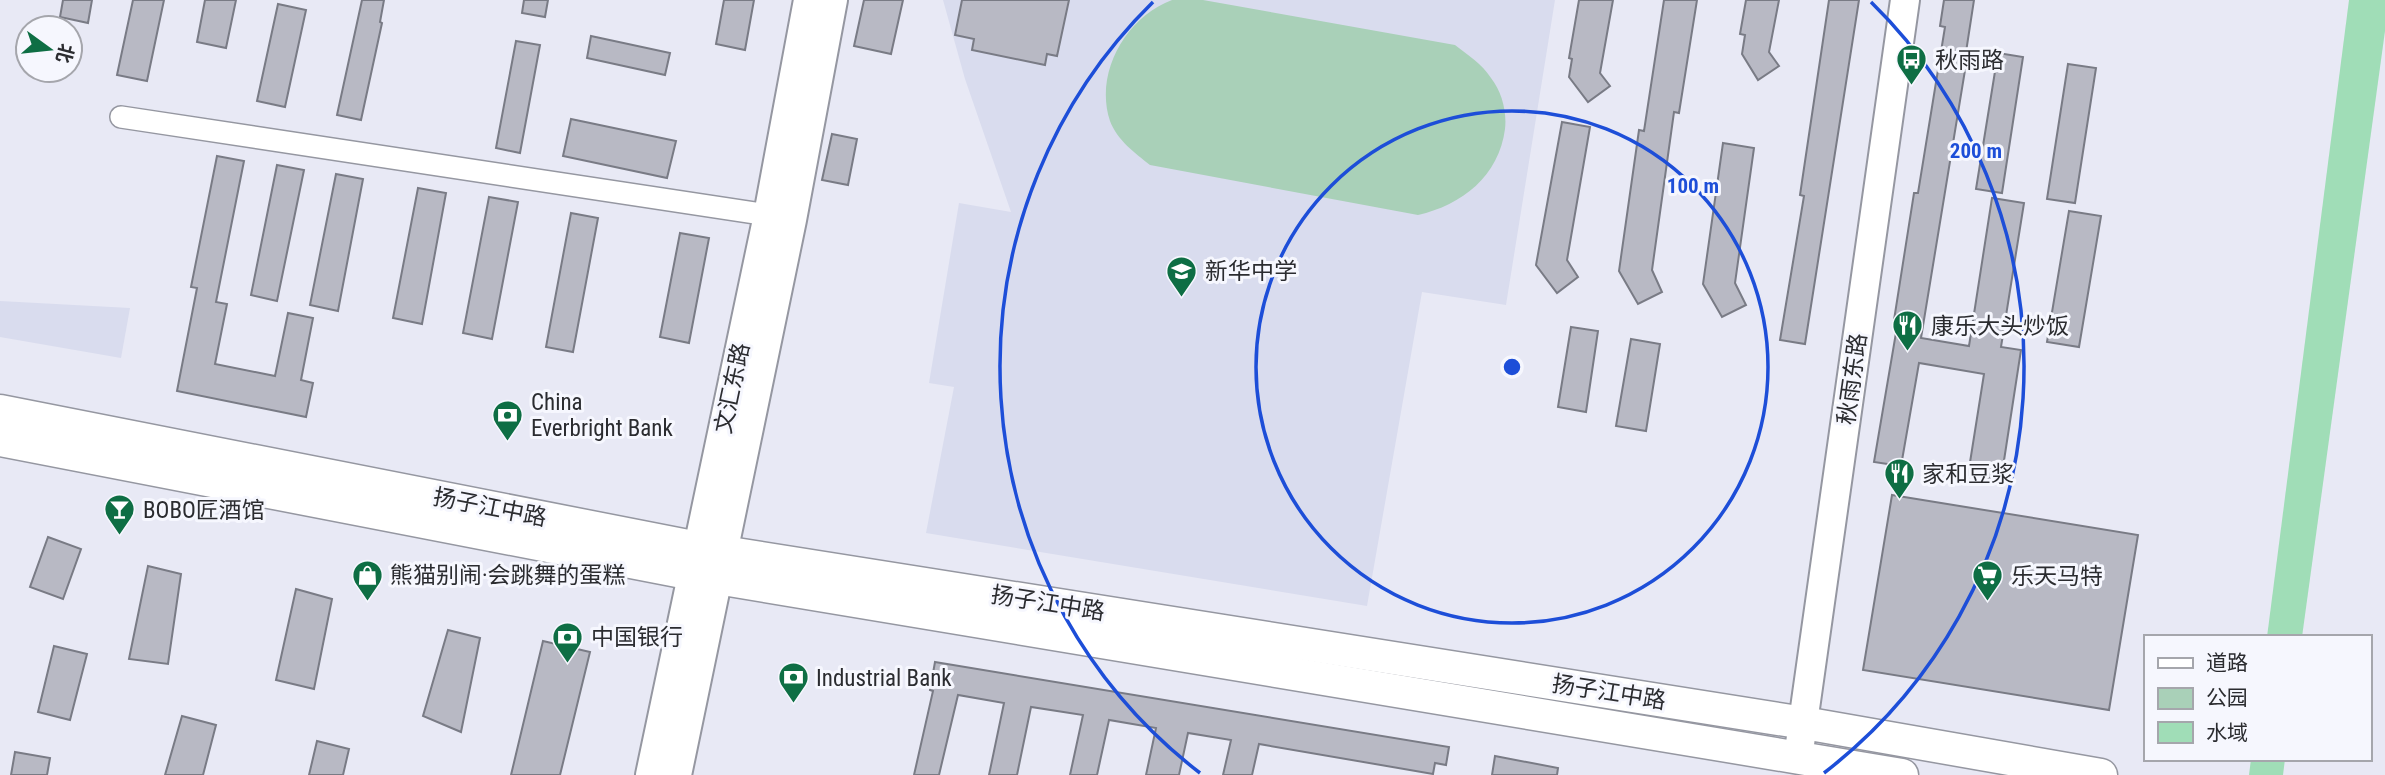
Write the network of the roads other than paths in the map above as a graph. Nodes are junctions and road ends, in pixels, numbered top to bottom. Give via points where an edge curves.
1 (808, 0) edge
2 (833, 0) edge
3 (1905, 0) edge
4 (121, 117) dead end
5 (768, 215) junction
6 (0, 411) edge
7 (0, 440) edge
8 (709, 563) junction
9 (1804, 723) junction
10 (1798, 758) junction
11 (650, 775) edge
12 (677, 775) edge
13 (1902, 775) edge
14 (2101, 775) edge

1 - 5 main road, 文汇东路
2 - 8 main road, 文汇东路 via 792,220
3 - 9 main road, 秋雨东路
4 - 5 street
5 - 8 main road, 文汇东路
6 - 8 main road, 扬子江中路
7 - 8 main road, 扬子江中路
8 - 9 main road, 扬子江中路
8 - 10 main road, 扬子江中路
8 - 11 main road, 文汇东路
8 - 12 main road, 文汇东路
9 - 10 main road, 秋雨东路
9 - 14 main road, 扬子江中路
10 - 13 main road, 扬子江中路

